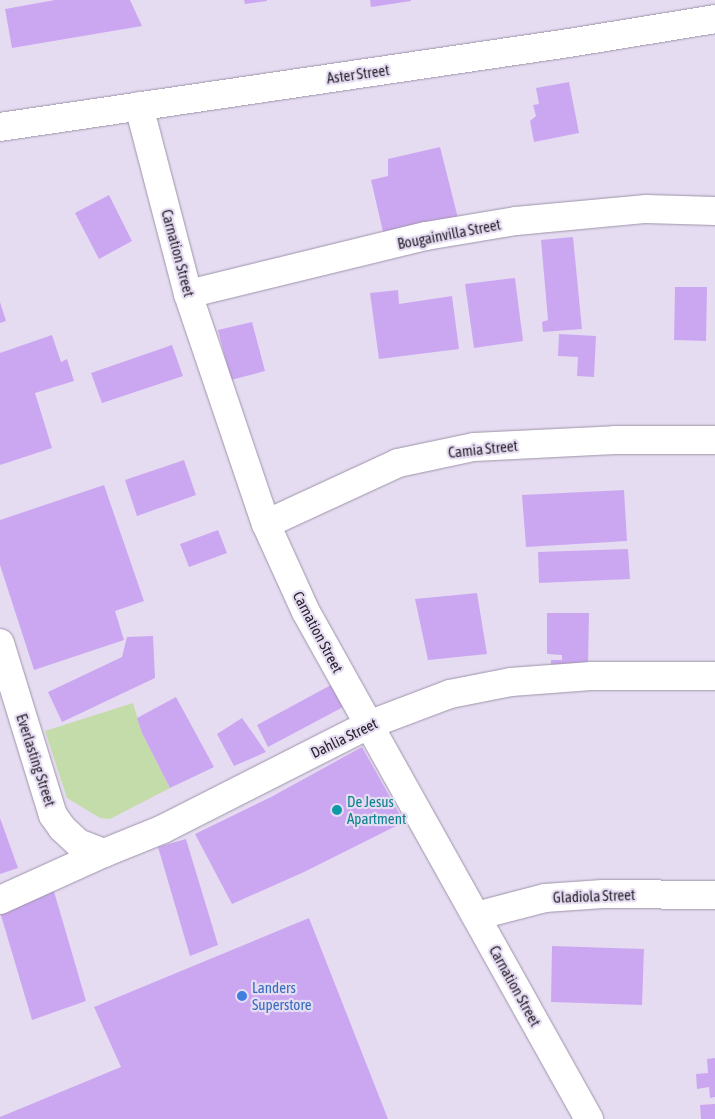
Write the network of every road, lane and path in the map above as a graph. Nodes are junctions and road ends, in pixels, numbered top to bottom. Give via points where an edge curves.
1 (715, 19) edge
2 (140, 106) junction
3 (0, 127) edge
4 (715, 212) edge
5 (188, 294) junction
6 (715, 440) edge
7 (266, 524) junction
8 (0, 643) edge
9 (715, 676) edge
10 (368, 725) junction
11 (104, 853) junction
12 (715, 895) edge
13 (0, 900) edge
14 (476, 916) junction
15 (589, 1119) edge

1 - 2 street, Aster Street
2 - 3 street, Aster Street
2 - 5 street, Carnation Street
4 - 5 street, Bougainvilla Street via 646,209 516,221 426,236
5 - 7 street, Carnation Street
6 - 7 street, Camia Street via 615,440 474,447 398,463
7 - 10 street, Carnation Street via 306,612
8 - 11 street, Everlasting Street via 53,815 78,843
9 - 10 street, Dahlia Street via 592,676 511,682 450,694
10 - 11 street, Dahlia Street via 163,830
10 - 14 street, Carnation Street
11 - 13 street, Dahlia Street
12 - 14 street, Gladiola Street via 603,894 545,898
14 - 15 street, Carnation Street

